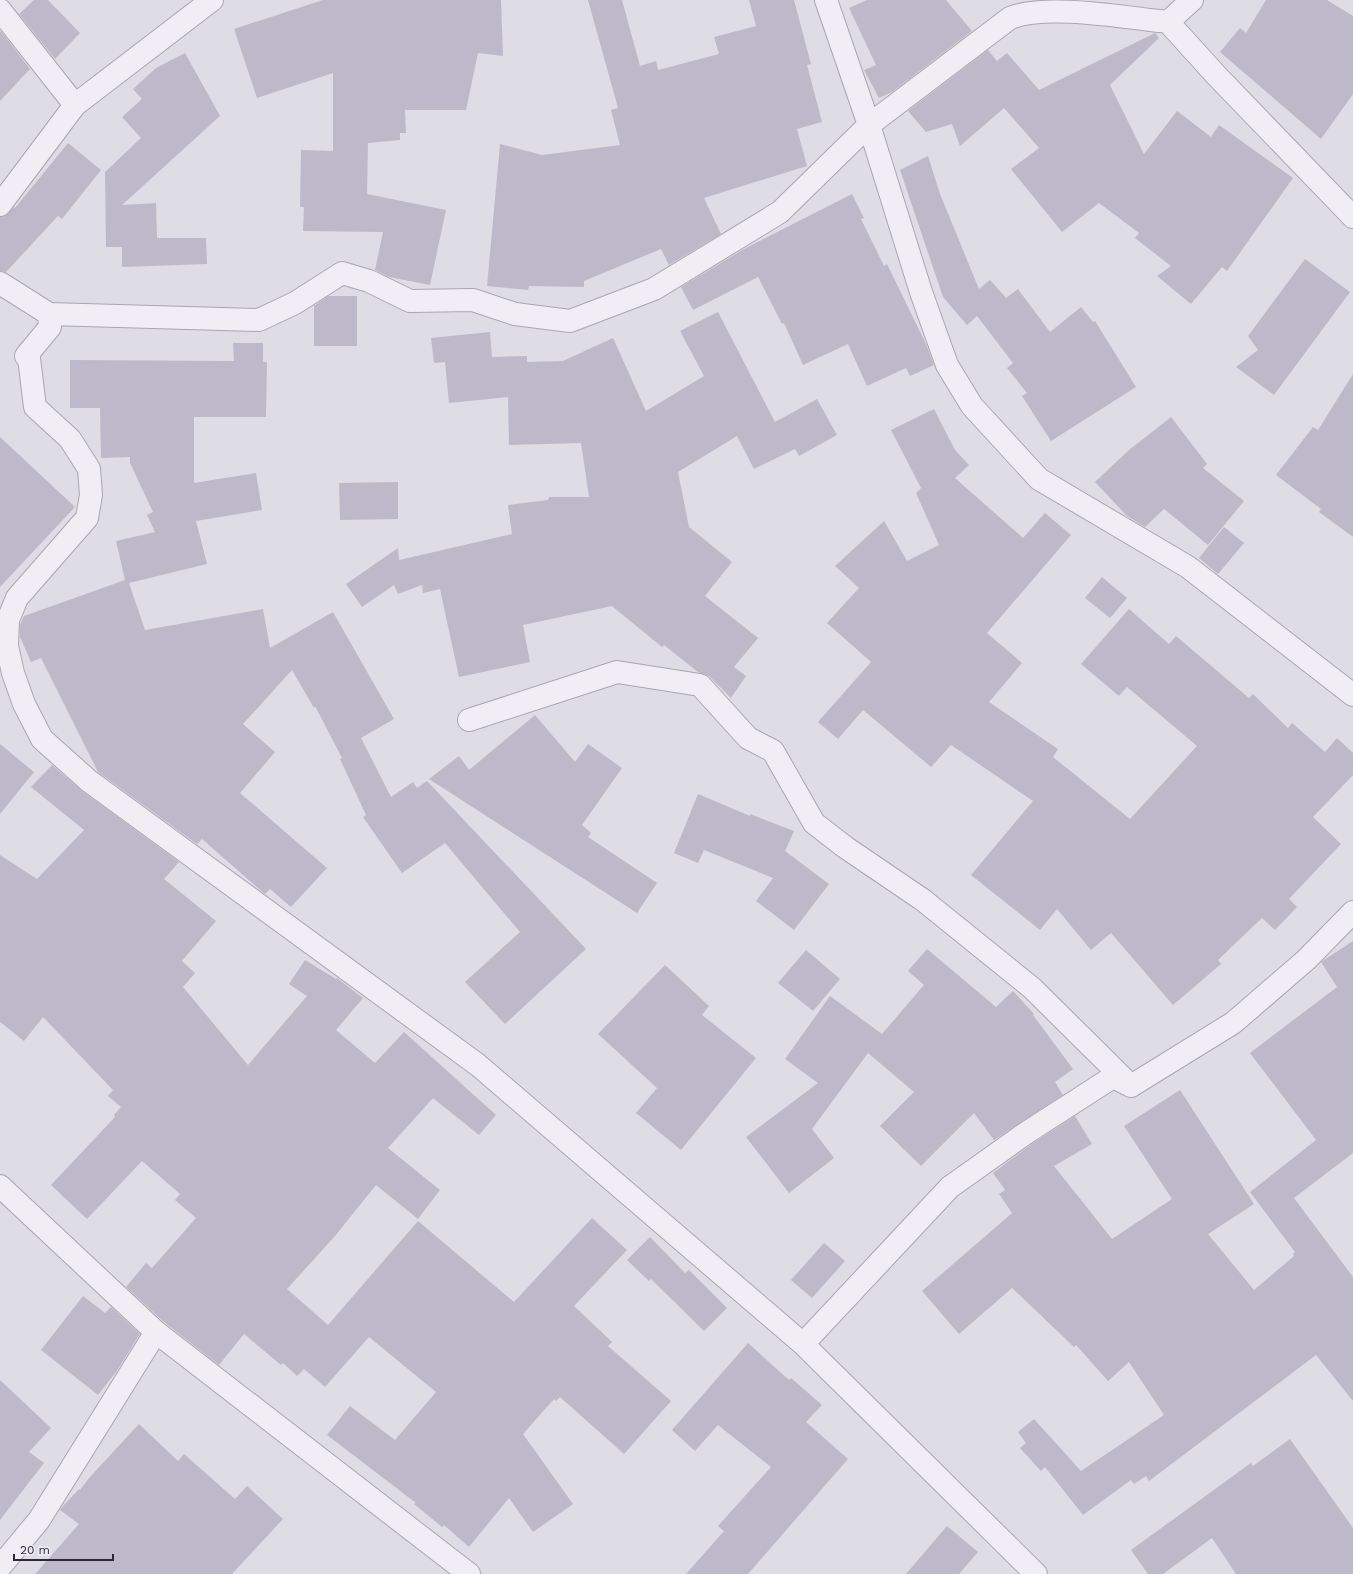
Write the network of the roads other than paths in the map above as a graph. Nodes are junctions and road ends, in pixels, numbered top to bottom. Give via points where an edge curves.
1 (212, 0) edge
2 (826, 0) edge
3 (1192, 0) edge
4 (0, 10) edge
5 (1168, 22) junction
6 (75, 105) junction
7 (869, 125) junction
8 (0, 205) edge
9 (1353, 217) edge
10 (0, 283) edge
11 (49, 314) junction
12 (1353, 695) edge
13 (468, 720) dead end
14 (1353, 912) edge
15 (1131, 1086) junction
16 (0, 1186) edge
17 (156, 1332) junction
18 (803, 1344) junction
19 (0, 1568) edge
20 (469, 1574) edge
21 (1036, 1574) edge

1 - 6 street
2 - 7 street
3 - 5 street
4 - 6 street
5 - 7 street via 1054,12 1019,14 1010,18
5 - 9 street
6 - 8 street
7 - 11 street via 780,212 654,289 570,321 515,314 473,300 410,302 369,281 342,273 296,304 259,320
7 - 12 street via 921,292 947,365 972,406 1039,479 1188,567
10 - 11 street
11 - 18 street via 50,327 26,356 29,358 35,407 70,439 89,469 91,495 87,518 17,598 8,620 8,646 13,674 24,704 42,739 89,781 478,1065
13 - 15 street via 617,672 700,685 748,738 774,752 814,823 923,900 1032,988
14 - 15 street via 1306,960 1233,1023
15 - 18 street via 1113,1077 1026,1133 950,1187
16 - 17 street
17 - 19 street via 39,1520
17 - 20 street
18 - 21 street

